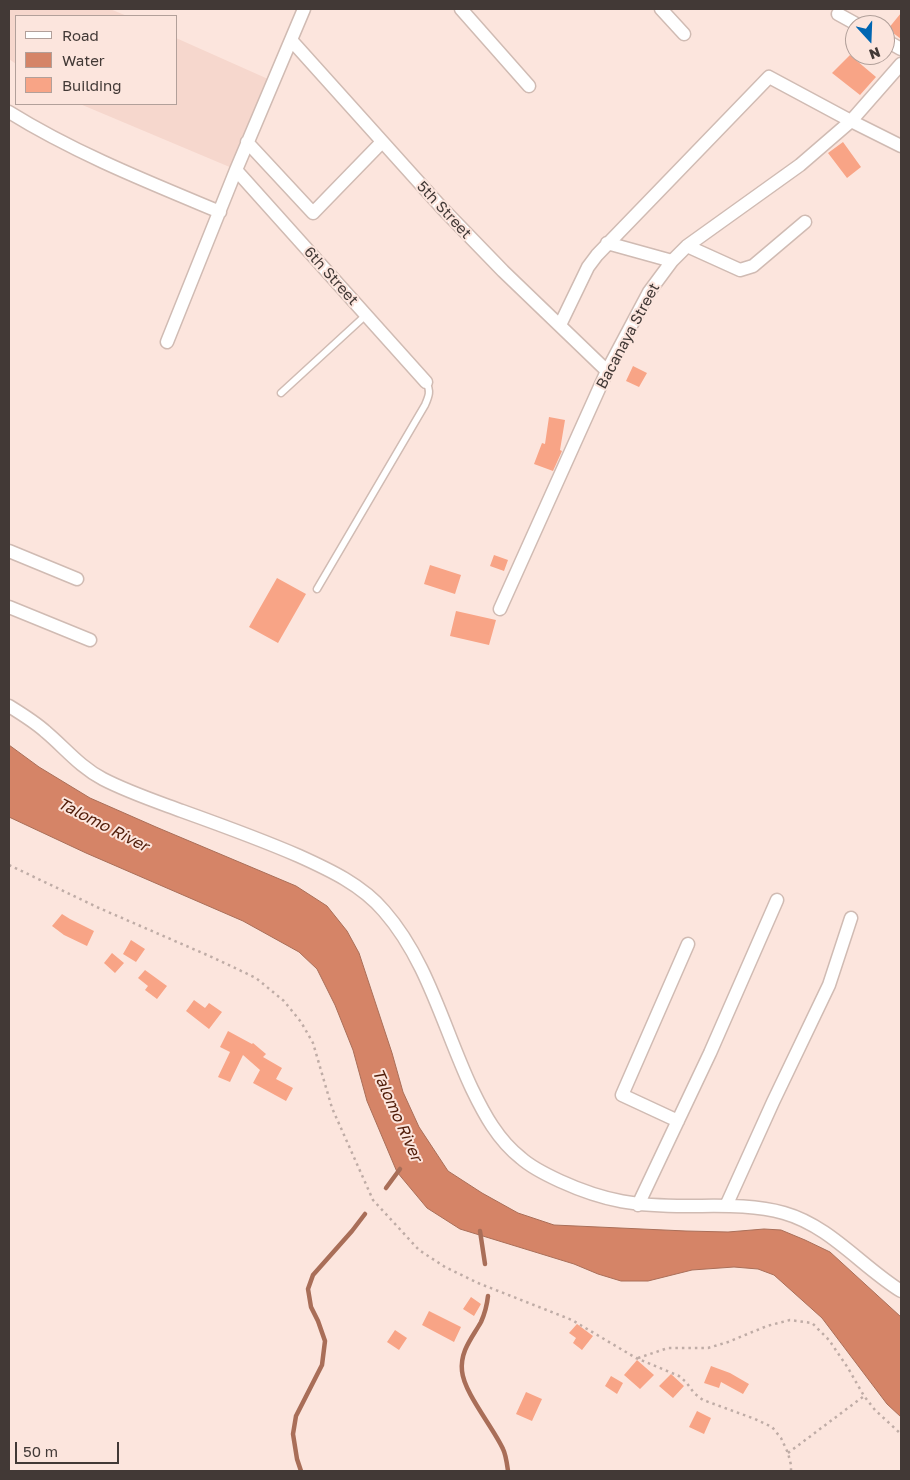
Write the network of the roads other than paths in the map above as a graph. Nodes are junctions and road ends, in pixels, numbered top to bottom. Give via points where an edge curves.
1 (304, 9) edge
2 (461, 9) edge
3 (661, 9) edge
4 (838, 14) dead end
5 (845, 18) edge
6 (684, 34) dead end
7 (291, 40) junction
8 (901, 64) edge
9 (528, 86) dead end
10 (9, 112) edge
11 (851, 121) junction
12 (247, 142) junction
13 (382, 142) junction
14 (901, 146) edge
15 (236, 170) junction
16 (220, 212) junction
17 (805, 222) dead end
18 (607, 243) junction
19 (687, 246) junction
20 (672, 261) junction
21 (366, 315) junction
22 (560, 325) junction
23 (167, 342) dead end
24 (607, 371) junction
25 (426, 382) joint
26 (281, 393) dead end
27 (9, 551) edge
28 (77, 580) dead end
29 (317, 589) dead end
30 (9, 607) edge
31 (500, 609) dead end
32 (90, 640) dead end
33 (9, 706) edge
34 (777, 900) dead end
35 (851, 918) dead end
36 (688, 944) dead end
37 (678, 1121) junction
38 (638, 1205) junction
39 (726, 1206) junction
40 (901, 1291) edge

1 - 7 street
2 - 9 street
3 - 6 street
4 - 5 street
7 - 12 street
7 - 13 street, 5th Street
8 - 11 street, Bacanaya Street
10 - 16 street via 124,172
11 - 14 street
11 - 18 street via 769,77
11 - 19 street, Bacanaya Street via 800,165
12 - 13 street via 313,213
12 - 15 street
13 - 22 street, 5th Street via 448,215
15 - 16 street
15 - 21 street, 6th Street
16 - 23 street
17 - 19 street via 753,266 740,270
18 - 20 street
18 - 22 street via 588,267
19 - 20 street, Bacanaya Street
20 - 24 street, Bacanaya Street via 649,292
21 - 25 street, 6th Street
21 - 26 lane
22 - 24 street, 5th Street
24 - 31 street, Bacanaya Street
25 - 29 lane via 430,391 425,405
27 - 28 street
30 - 32 street
33 - 38 street via 47,732 84,768 104,780 276,846 362,890 402,933 430,988 466,1076 498,1134 521,1158 548,1175 581,1190
34 - 37 street
35 - 39 street via 828,985
36 - 37 street via 622,1095
37 - 38 street
38 - 39 street
39 - 40 street via 781,1212 813,1225

